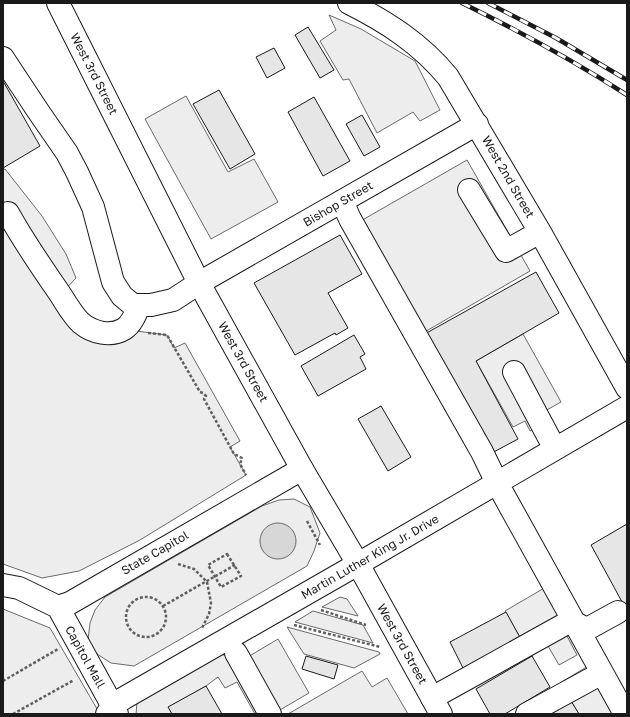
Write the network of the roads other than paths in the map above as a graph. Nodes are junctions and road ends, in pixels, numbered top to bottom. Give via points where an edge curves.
1 (58, 3) edge
2 (349, 3) edge
3 (3, 58) edge
4 (477, 124) junction
5 (469, 190) dead end
6 (342, 201) junction
7 (8, 213) dead end
8 (540, 232) junction
9 (199, 283) junction
10 (140, 306) junction
11 (514, 372) dead end
12 (627, 388) edge
13 (627, 407) edge
14 (555, 449) junction
15 (302, 469) junction
16 (496, 483) junction
17 (358, 564) junction
18 (3, 585) edge
19 (58, 607) junction
20 (618, 612) dead end
21 (573, 622) junction
22 (236, 653) dead end
23 (602, 673) junction
24 (436, 706) edge
25 (112, 711) edge
26 (270, 714) edge
27 (527, 714) edge
28 (625, 714) edge

1 - 9 street, West 3rd Street
2 - 4 street, West 2nd Street via 382,20 421,48 438,64
3 - 10 street via 77,172 93,207 113,282 122,296 134,305
4 - 6 street, Bishop Street
4 - 8 street, West 2nd Street
5 - 8 street via 506,251
6 - 9 street, Bishop Street
6 - 16 street via 482,452
7 - 10 street via 26,244 82,324 98,332 111,334 125,329
8 - 12 street, West 2nd Street
9 - 10 street, Bishop Street via 173,300
9 - 15 street, West 3rd Street
11 - 14 street
13 - 14 street, Martin Luther King Jr. Drive
14 - 16 street, Martin Luther King Jr. Drive
15 - 17 street, West 3rd Street
15 - 19 street, State Capitol via 70,603
16 - 17 street, Martin Luther King Jr. Drive
16 - 21 street
17 - 24 street, West 3rd Street
17 - 25 street, Martin Luther King Jr. Drive via 124,698
18 - 19 street via 19,588
19 - 25 street, Capitol Mall
20 - 21 street via 587,629
21 - 23 street
21 - 24 street
22 - 26 street
23 - 27 street
23 - 28 street

